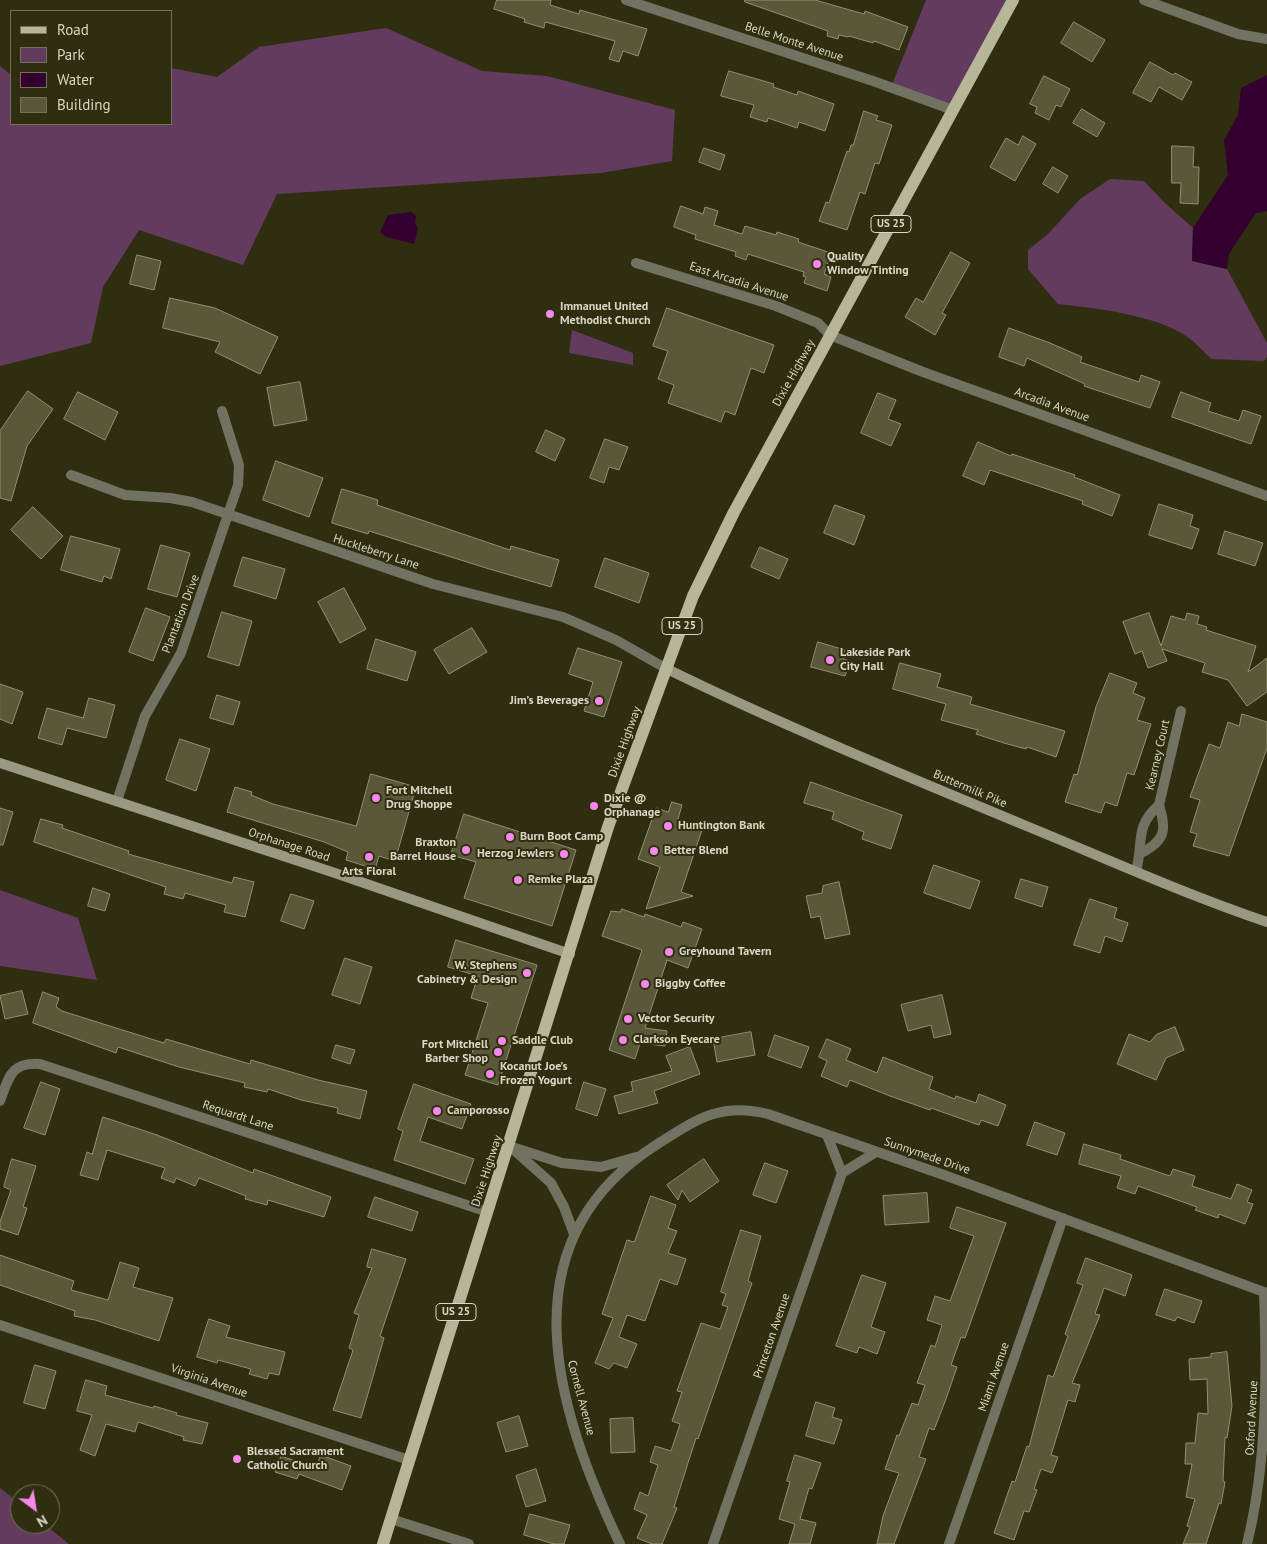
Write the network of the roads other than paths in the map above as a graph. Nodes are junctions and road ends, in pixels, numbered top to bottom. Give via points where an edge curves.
1 (626, 0) edge
2 (1013, 0) edge
3 (1144, 0) edge
4 (1267, 39) edge
5 (953, 110) junction
6 (636, 263) dead end
7 (830, 335) junction
8 (222, 411) dead end
9 (71, 475) dead end
10 (1267, 496) edge
11 (230, 516) junction
12 (666, 669) junction
13 (1181, 711) dead end
14 (0, 763) edge
15 (117, 801) junction
16 (1159, 805) junction
17 (1141, 853) junction
18 (1136, 871) junction
19 (1267, 922) edge
20 (570, 954) junction
21 (0, 1101) edge
22 (827, 1135) junction
23 (510, 1146) junction
24 (876, 1152) junction
25 (640, 1156) junction
26 (842, 1173) junction
27 (595, 1198) joint
28 (488, 1212) junction
29 (1063, 1218) junction
30 (574, 1234) junction
31 (1265, 1293) edge
32 (0, 1326) edge
33 (409, 1460) junction
34 (391, 1519) junction
35 (383, 1544) edge
36 (469, 1544) edge
37 (620, 1544) edge
38 (713, 1544) edge
39 (949, 1544) edge
40 (1247, 1544) edge

1 - 5 street, Belle Monte Avenue
2 - 5 main road, Dixie Highway / US 25
3 - 4 street via 1238,34
5 - 7 main road, Dixie Highway / US 25
6 - 7 street, East Arcadia Avenue via 776,306 818,323
7 - 10 street, Arcadia Avenue via 923,372
7 - 12 main road, Dixie Highway / US 25 via 707,565
8 - 11 street, Plantation Drive via 240,473
9 - 11 street, Huckleberry Lane via 125,495 170,498
11 - 12 street, Huckleberry Lane via 433,584 563,617 616,640
11 - 15 street, Plantation Drive via 181,653 145,716
12 - 18 main road, Buttermilk Pike via 805,732
12 - 20 main road, Dixie Highway / US 25 via 608,827
13 - 16 street, Kearney Court
14 - 15 main road, Orphanage Road
15 - 20 main road, Orphanage Road
16 - 17 street, Kearney Court via 1147,816 1141,830
16 - 17 street, Kearney Court via 1164,820 1162,837
17 - 18 street, Kearney Court
18 - 19 main road, Buttermilk Pike
20 - 23 main road, Dixie Highway / US 25
21 - 28 street, Requardt Lane via 12,1072 20,1065 40,1064
22 - 24 street, Sunnymede Drive
22 - 25 street, Sunnymede Drive via 768,1114 732,1109 688,1125
22 - 26 street
23 - 25 street via 562,1163 601,1167
23 - 28 main road, Dixie Highway / US 25
23 - 30 street via 551,1183
24 - 26 street
24 - 29 street, Sunnymede Drive
25 - 27 street, Sunnymede Drive
26 - 38 street, Princeton Avenue
27 - 30 street, Cornell Avenue
28 - 33 main road, Dixie Highway / US 25
29 - 31 street, Sunnymede Drive
29 - 39 street, Miami Avenue
30 - 37 street, Cornell Avenue via 560,1280 556,1309 558,1366 586,1462
31 - 40 street, Oxford Avenue via 1265,1435 1260,1484
32 - 33 street, Virginia Avenue
33 - 34 main road, Dixie Highway / US 25
34 - 35 main road, Dixie Highway / US 25
34 - 36 street

